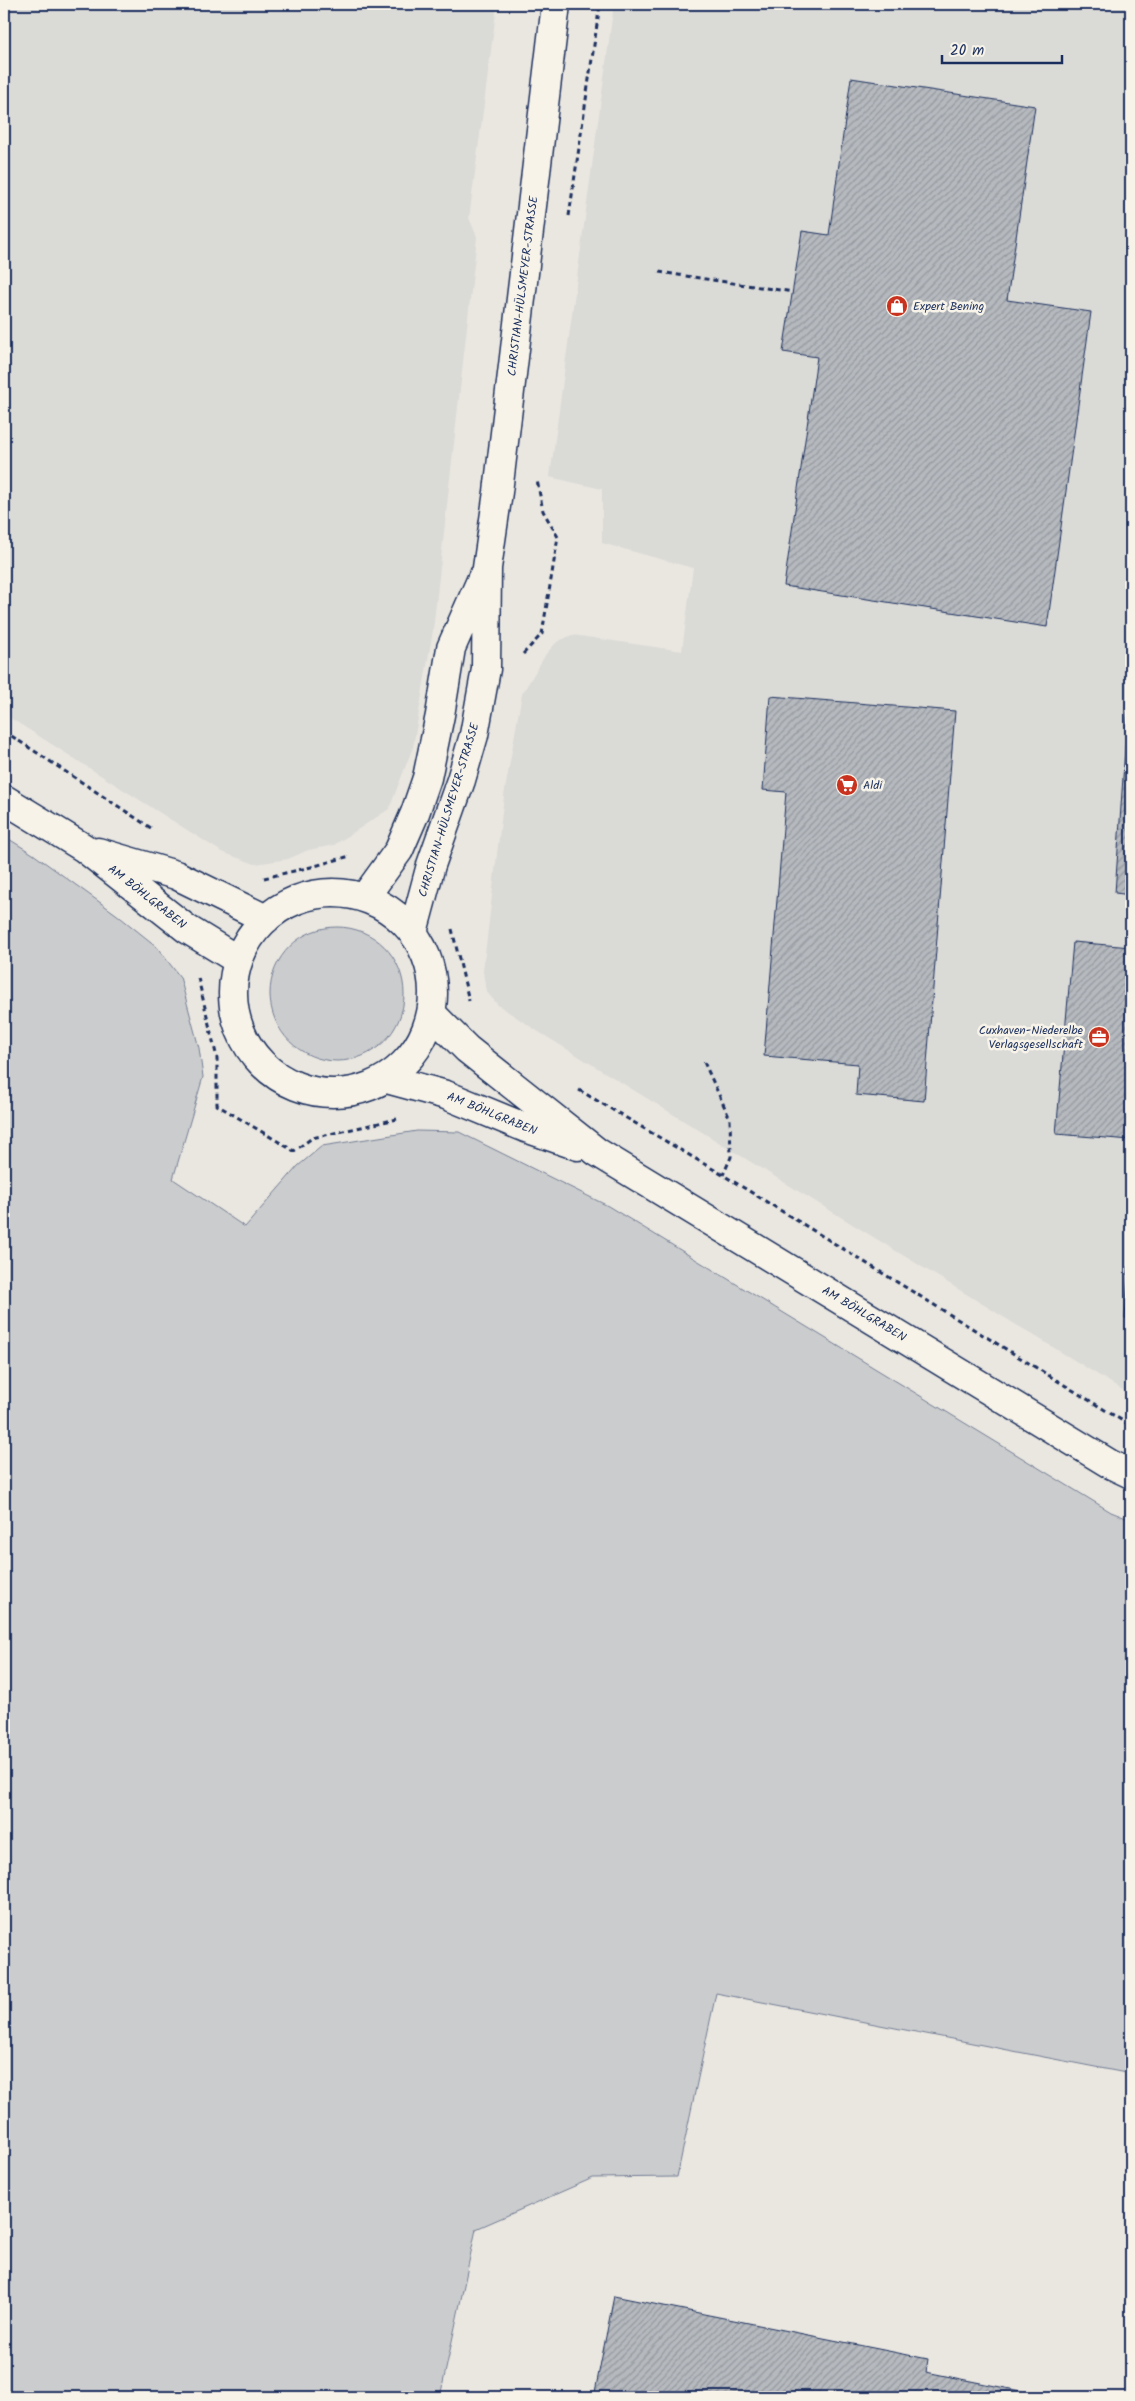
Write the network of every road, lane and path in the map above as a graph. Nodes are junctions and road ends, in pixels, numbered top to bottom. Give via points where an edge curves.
1 (556, 4) edge
2 (659, 272) dead end
3 (793, 292) dead end
4 (538, 490) dead end
5 (487, 568) junction
6 (542, 634) dead end
7 (4, 731) edge
8 (4, 799) edge
9 (156, 831) dead end
10 (84, 848) junction
11 (353, 853) dead end
12 (259, 878) dead end
13 (365, 897) junction
14 (266, 919) junction
15 (451, 924) dead end
16 (413, 932) junction
17 (236, 960) junction
18 (197, 975) dead end
19 (471, 1008) dead end
20 (432, 1014) junction
21 (704, 1062) dead end
22 (386, 1079) junction
23 (572, 1086) dead end
24 (402, 1117) dead end
25 (597, 1152) junction
26 (723, 1175) junction
27 (1131, 1426) edge
28 (1131, 1474) edge

1 - 5 street, CHRISTIAN-HÜLSMEYER-STRASSE
2 - 3 path
4 - 6 path via 543,511 558,537
5 - 13 street, CHRISTIAN-HÜLSMEYER-STRASSE via 451,648 429,769 415,813 399,850
5 - 16 street, CHRISTIAN-HÜLSMEYER-STRASSE via 486,669 474,735 431,865
7 - 9 path
8 - 10 street, AM BÖHLGRABEN
10 - 14 street, AM BÖHLGRABEN via 176,875
10 - 17 street, AM BÖHLGRABEN via 187,929
11 - 12 path via 346,858
13 - 14 street via 327,892 296,899
13 - 16 street via 394,909
14 - 17 street via 256,928
15 - 19 path
16 - 20 street via 431,967
17 - 22 street via 235,1016 251,1051 276,1076 314,1092 354,1092
18 - 24 path via 217,1058 217,1105 294,1151 312,1138
20 - 22 street via 416,1052
20 - 25 street, AM BÖHLGRABEN via 468,1049
21 - 26 path via 730,1119 731,1157
22 - 25 street, AM BÖHLGRABEN via 446,1095 526,1128
23 - 26 path
25 - 28 street, AM BÖHLGRABEN
26 - 27 path

